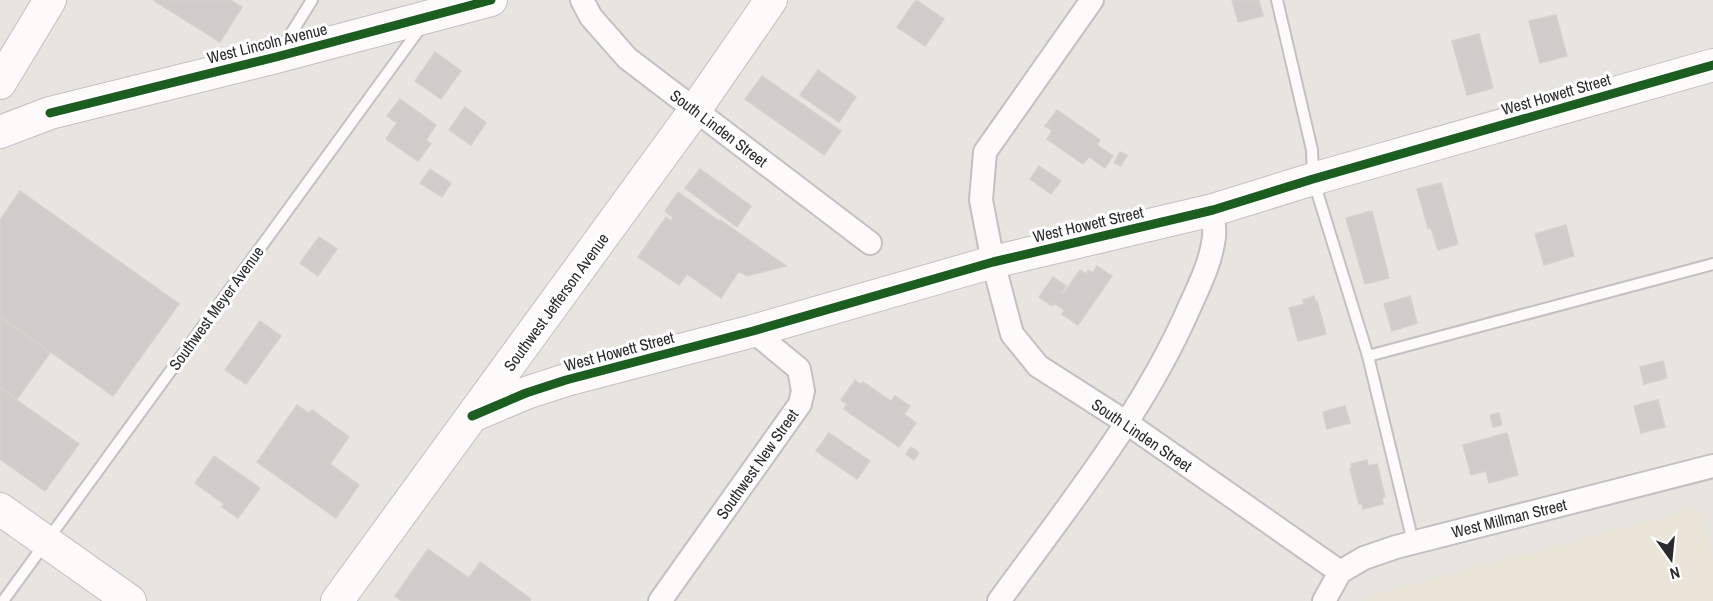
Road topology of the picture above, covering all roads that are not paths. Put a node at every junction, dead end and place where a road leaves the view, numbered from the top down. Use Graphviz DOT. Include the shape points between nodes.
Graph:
graph roads {
  1 [pos="50,0"];
  2 [pos="312,0"];
  3 [pos="491,0"];
  4 [pos="582,0"];
  5 [pos="771,0"];
  6 [pos="1092,0"];
  7 [pos="1277,0"];
  8 [pos="429,15"];
  9 [pos="276,57"];
  10 [pos="1713,65"];
  11 [pos="0,83"];
  12 [pos="695,110"];
  13 [pos="0,132"];
  14 [pos="1313,179"];
  15 [pos="1212,210"];
  16 [pos="870,243"];
  17 [pos="993,262"];
  18 [pos="1713,264"];
  19 [pos="753,331"];
  20 [pos="1368,356"];
  21 [pos="472,416"];
  22 [pos="1127,423"];
  23 [pos="1713,466"];
  24 [pos="0,509"];
  25 [pos="45,541"];
  26 [pos="1413,542"];
  27 [pos="1340,572"];
  28 [pos="3,601"];
  29 [pos="130,601"];
  30 [pos="337,601"];
  31 [pos="660,601"];
  32 [pos="999,601"];
  33 [pos="1324,601"];
  1 -- 11 [label="main road"];
  2 -- 9 [label="lane"];
  3 -- 8 [label="main road, West Lincoln Avenue"];
  4 -- 12 [label="street, South Linden Street" via="591,17 622,53"];
  5 -- 12 [label="main road, Southwest Jefferson Avenue"];
  6 -- 17 [label="street" via="985,152 981,200"];
  7 -- 14 [label="lane" via="1312,150"];
  8 -- 9 [label="main road, West Lincoln Avenue"];
  8 -- 25 [label="lane, Southwest Meyer Avenue"];
  9 -- 13 [label="main road, West Lincoln Avenue" via="50,113"];
  10 -- 14 [label="main road, West Howett Street"];
  12 -- 16 [label="street, South Linden Street"];
  12 -- 21 [label="main road, Southwest Jefferson Avenue"];
  14 -- 15 [label="main road, West Howett Street"];
  14 -- 20 [label="lane"];
  15 -- 17 [label="main road, West Howett Street"];
  15 -- 22 [label="street" via="1214,236 1209,263 1177,335"];
  17 -- 19 [label="main road, West Howett Street"];
  17 -- 22 [label="street, South Linden Street" via="1012,334 1038,366"];
  18 -- 20 [label="lane"];
  19 -- 21 [label="main road, West Howett Street" via="566,380"];
  19 -- 31 [label="street, Southwest New Street" via="798,369 803,391 800,404"];
  20 -- 26 [label="lane"];
  21 -- 30 [label="main road, Southwest Jefferson Avenue"];
  22 -- 27 [label="street, South Linden Street"];
  22 -- 32 [label="street"];
  23 -- 26 [label="street, West Millman Street"];
  24 -- 25 [label="main road"];
  25 -- 28 [label="lane, Southwest Meyer Avenue"];
  25 -- 29 [label="main road"];
  26 -- 27 [label="street, West Millman Street" via="1364,558"];
  27 -- 33 [label="street"];
}
